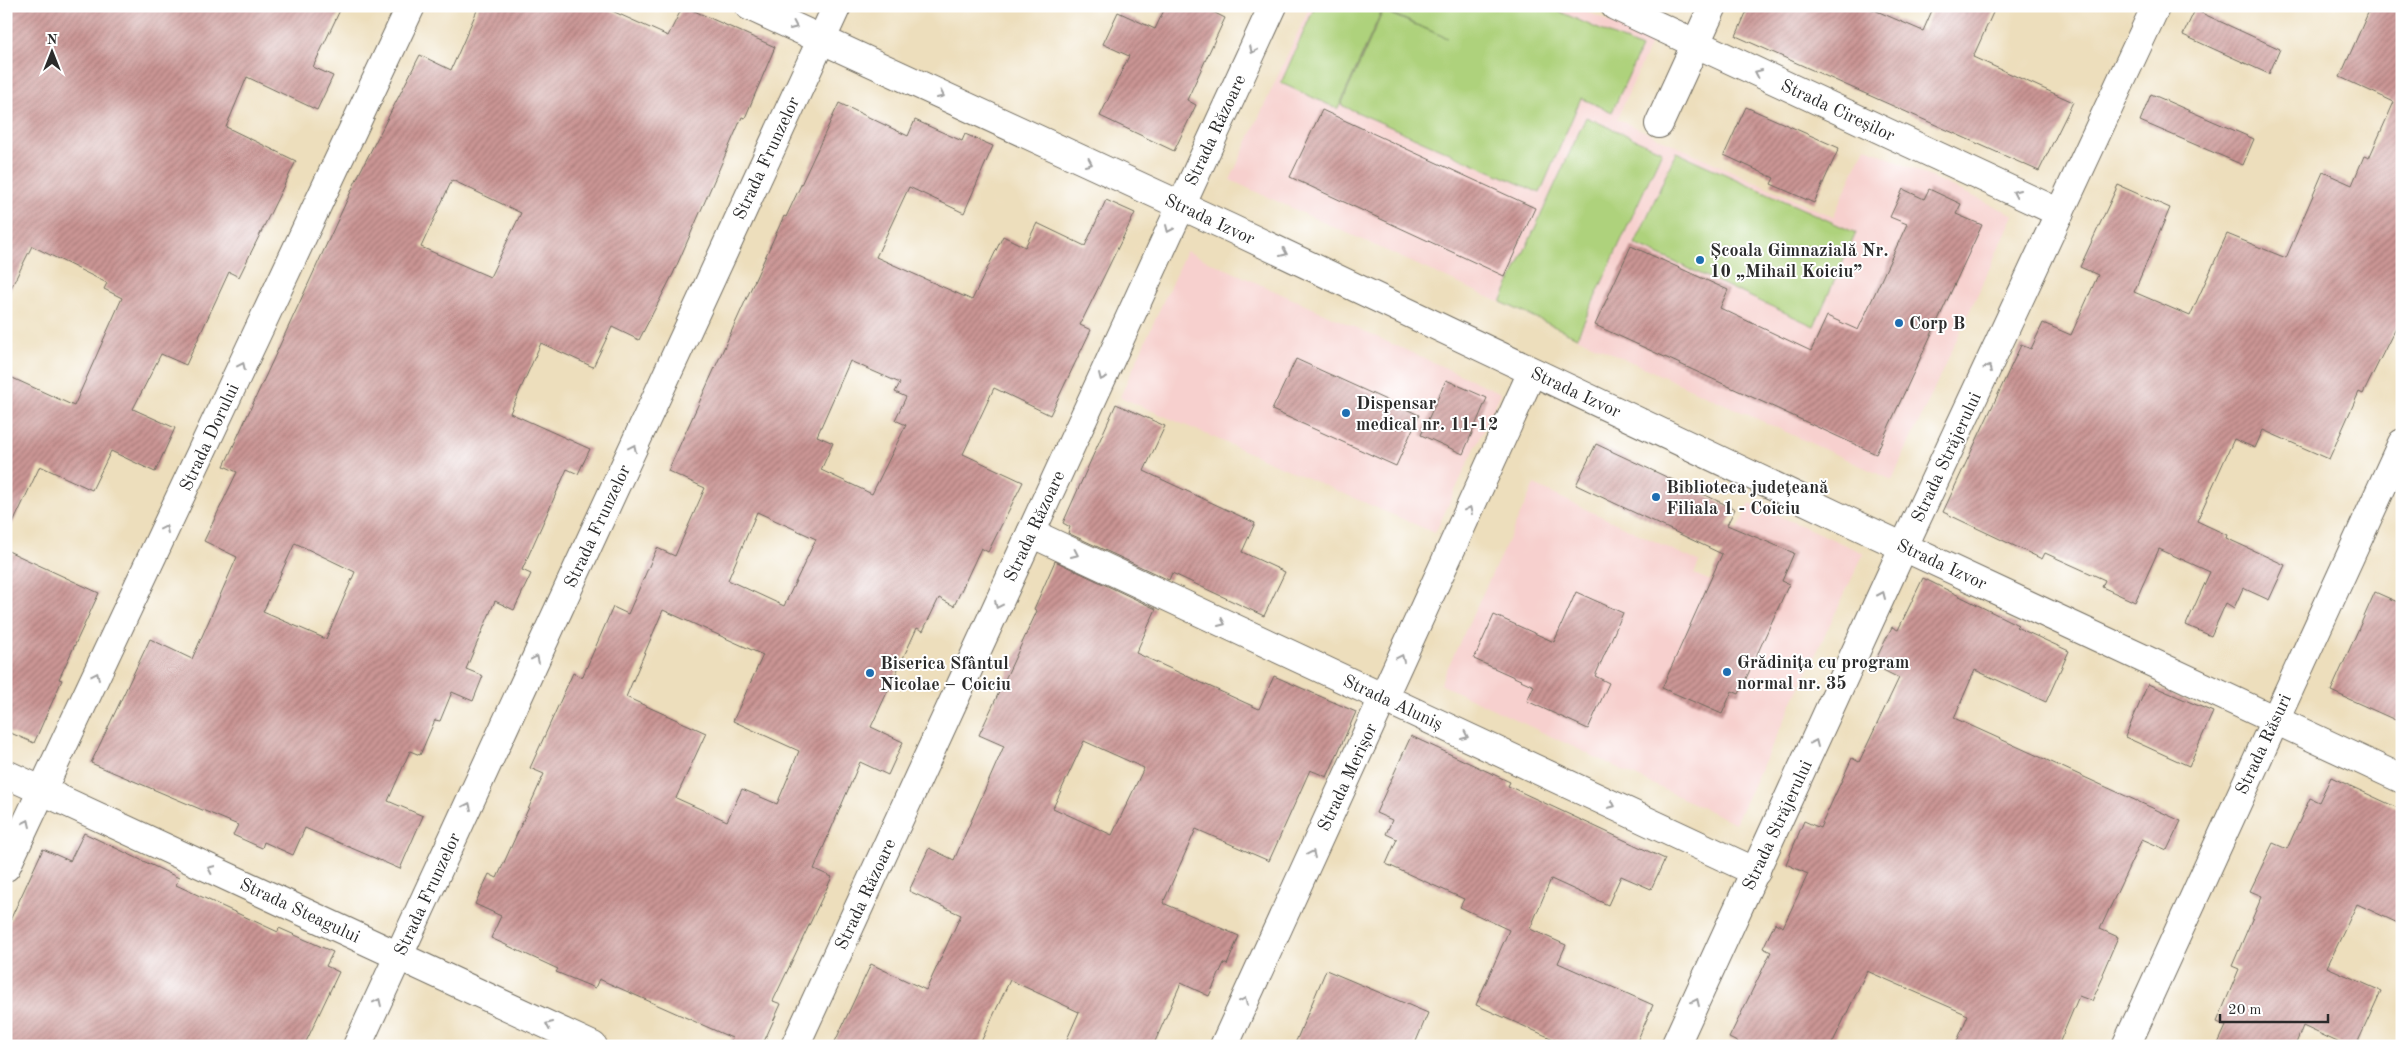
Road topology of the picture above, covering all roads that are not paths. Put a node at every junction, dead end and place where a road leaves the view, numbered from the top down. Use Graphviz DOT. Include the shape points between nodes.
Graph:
graph roads {
  1 [pos="411,6"];
  2 [pos="749,6"];
  3 [pos="837,6"];
  4 [pos="1273,6"];
  5 [pos="1615,6"];
  6 [pos="1713,6"];
  7 [pos="2156,6"];
  8 [pos="821,39"];
  9 [pos="1696,44"];
  10 [pos="1659,124"];
  11 [pos="1180,205"];
  12 [pos="2060,213"];
  13 [pos="1532,372"];
  14 [pos="2402,443"];
  15 [pos="1031,533"];
  16 [pos="1904,546"];
  17 [pos="1383,698"];
  18 [pos="2274,720"];
  19 [pos="6,774"];
  20 [pos="2402,779"];
  21 [pos="43,790"];
  22 [pos="6,867"];
  23 [pos="1756,872"];
  24 [pos="399,956"];
  25 [pos="357,1046"];
  26 [pos="593,1046"];
  27 [pos="795,1046"];
  28 [pos="1224,1046"];
  29 [pos="1675,1046"];
  30 [pos="2126,1046"];
  21 -- 1 [label="street, Strada Dorului, one-way"];
  2 -- 8 [label="street, Strada Izvor, one-way"];
  3 -- 8 [label="street, Strada Frunzelor"];
  4 -- 11 [label="street, Strada Răzoare, one-way"];
  5 -- 9 [label="street, Strada Cireșilor"];
  6 -- 9 [label="street"];
  7 -- 12 [label="street, Strada Străjerului"];
  8 -- 11 [label="street, Strada Izvor, one-way"];
  24 -- 8 [label="street, Strada Frunzelor, one-way"];
  9 -- 10 [label="street"];
  12 -- 9 [label="street, Strada Cireșilor, one-way"];
  11 -- 13 [label="street, Strada Izvor, one-way"];
  11 -- 15 [label="street, Strada Răzoare, one-way"];
  16 -- 12 [label="street, Strada Străjerului, one-way"];
  13 -- 16 [label="street, Strada Izvor"];
  17 -- 13 [label="street, Strada Merișor, one-way"];
  14 -- 18 [label="street, Strada Răsuri"];
  15 -- 17 [label="street, Strada Aluniș, one-way"];
  15 -- 27 [label="street, Strada Răzoare, one-way"];
  16 -- 18 [label="street, Strada Izvor"];
  23 -- 16 [label="street, Strada Străjerului, one-way"];
  17 -- 23 [label="street, Strada Aluniș, one-way"];
  28 -- 17 [label="street, Strada Merișor, one-way"];
  18 -- 20 [label="street, Strada Izvor"];
  18 -- 30 [label="street, Strada Răsuri"];
  19 -- 21 [label="street, Strada Steagului"];
  22 -- 21 [label="street, Strada Dorului, one-way"];
  24 -- 21 [label="street, Strada Steagului, one-way"];
  29 -- 23 [label="street, Strada Străjerului, one-way"];
  25 -- 24 [label="street, Strada Frunzelor, one-way"];
  26 -- 24 [label="street, Strada Steagului, one-way"];
}
